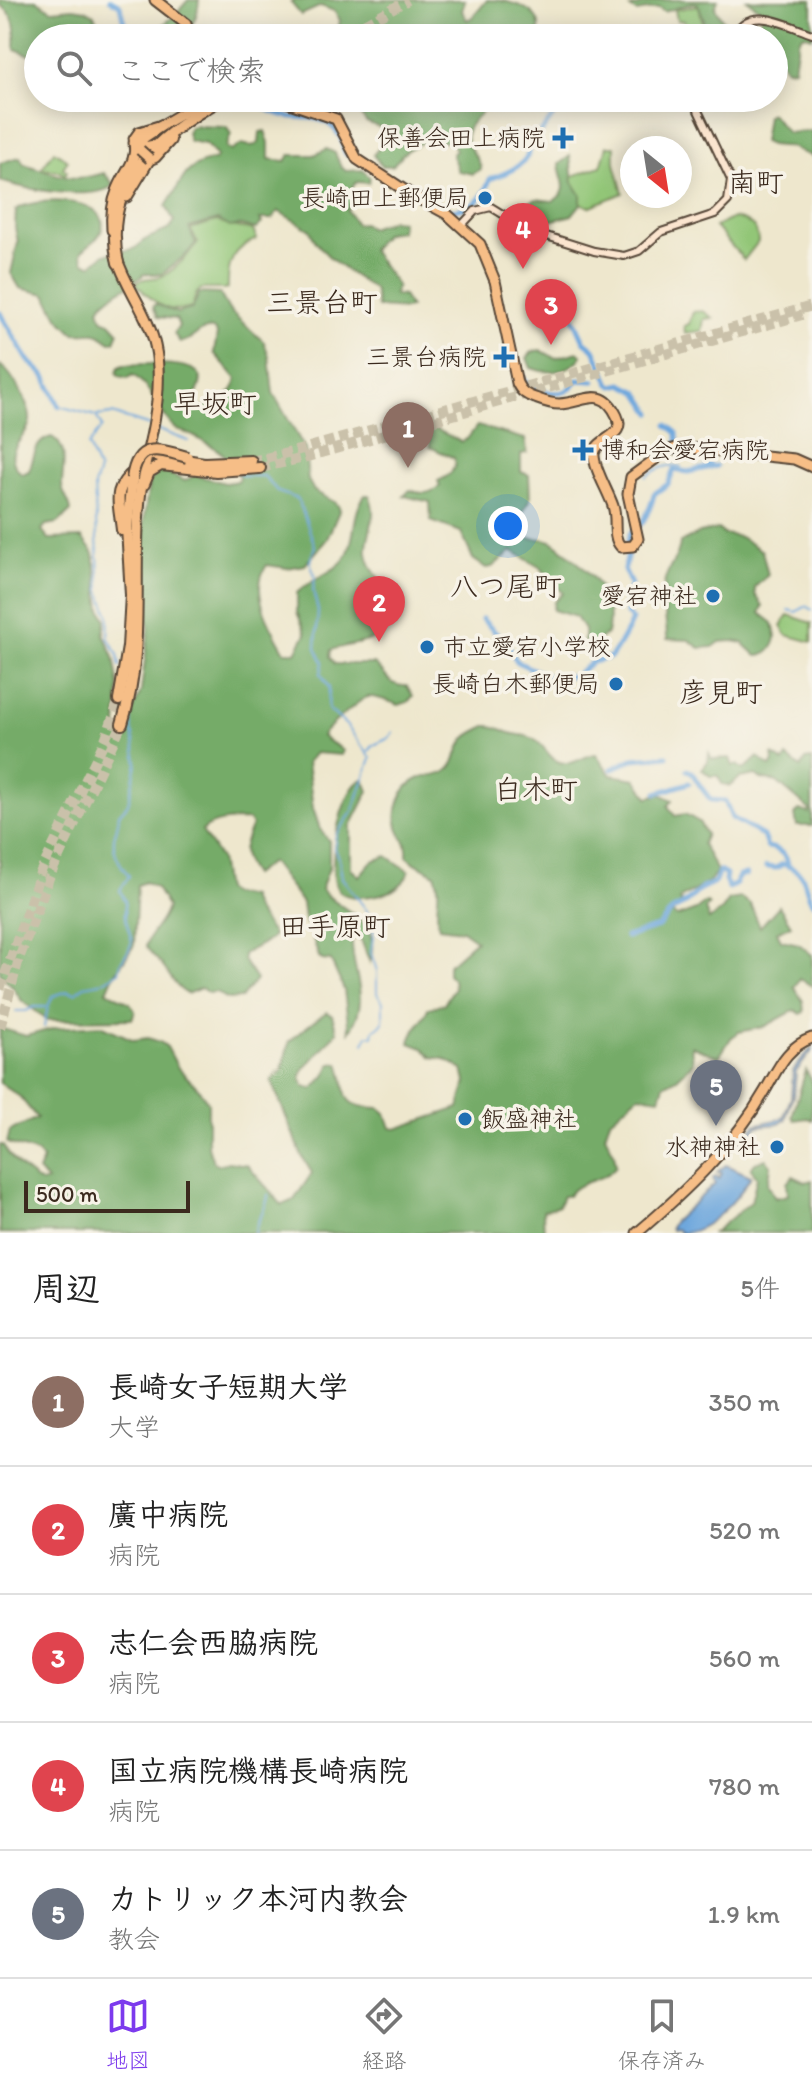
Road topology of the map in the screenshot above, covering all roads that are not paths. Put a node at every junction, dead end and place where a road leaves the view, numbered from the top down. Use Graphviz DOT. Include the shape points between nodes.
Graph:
graph roads {
  1 [pos="155,0"];
  2 [pos="184,24"];
  3 [pos="741,24"];
  4 [pos="785,24"];
  5 [pos="788,25"];
  6 [pos="812,34"];
  7 [pos="196,112"];
  8 [pos="319,112"];
  9 [pos="699,112"];
  10 [pos="187,118"];
  11 [pos="162,125"];
  12 [pos="137,147"];
  13 [pos="150,159"];
  14 [pos="461,226"];
  15 [pos="118,263"];
  16 [pos="149,450"];
  17 [pos="205,465"];
  18 [pos="812,467"];
  19 [pos="137,530"];
  20 [pos="134,595"];
  21 [pos="129,632"];
  22 [pos="119,700"];
  23 [pos="122,724"];
  24 [pos="812,1040"];
  25 [pos="640,1233"];
  1 -- 2 [label="highway"];
  3 -- 4 [label="main road" via="753,18"];
  5 -- 6 [label="main road"];
  7 -- 10 [label="highway"];
  8 -- 14 [label="highway" via="336,119 357,159"];
  9 -- 14 [label="main road" via="731,179 728,201 715,214 666,230 639,251 624,256 594,251 540,234 494,207 475,211"];
  10 -- 11 [label="highway"];
  10 -- 11 [label="highway" via="152,147 141,147 142,137"];
  10 -- 13 [label="highway"];
  10 -- 15 [label="highway" via="138,166 124,192 116,217"];
  11 -- 12 [label="highway" via="139,132"];
  12 -- 13 [label="highway, bridge"];
  12 -- 15 [label="highway" via="113,204"];
  13 -- 15 [label="highway" via="123,207"];
  14 -- 18 [label="highway" via="480,244 493,274 521,390 558,404 598,397 618,418 617,431 594,457 622,548 638,540 628,494 631,477 677,447 794,459"];
  15 -- 16 [label="highway" via="148,323 156,355"];
  16 -- 17 [label="highway"];
  16 -- 19 [label="highway"];
  16 -- 21 [label="highway" via="119,489"];
  17 -- 17 [label="highway" via="250,464 228,470"];
  17 -- 19 [label="highway" via="163,465 151,471"];
  17 -- 20 [label="highway, bridge" via="160,450 137,460 126,546"];
  19 -- 20 [label="highway"];
  20 -- 21 [label="highway"];
  20 -- 23 [label="highway" via="135,667"];
  21 -- 22 [label="highway"];
  24 -- 25 [label="highway" via="789,1051 751,1116 694,1186"];
}
